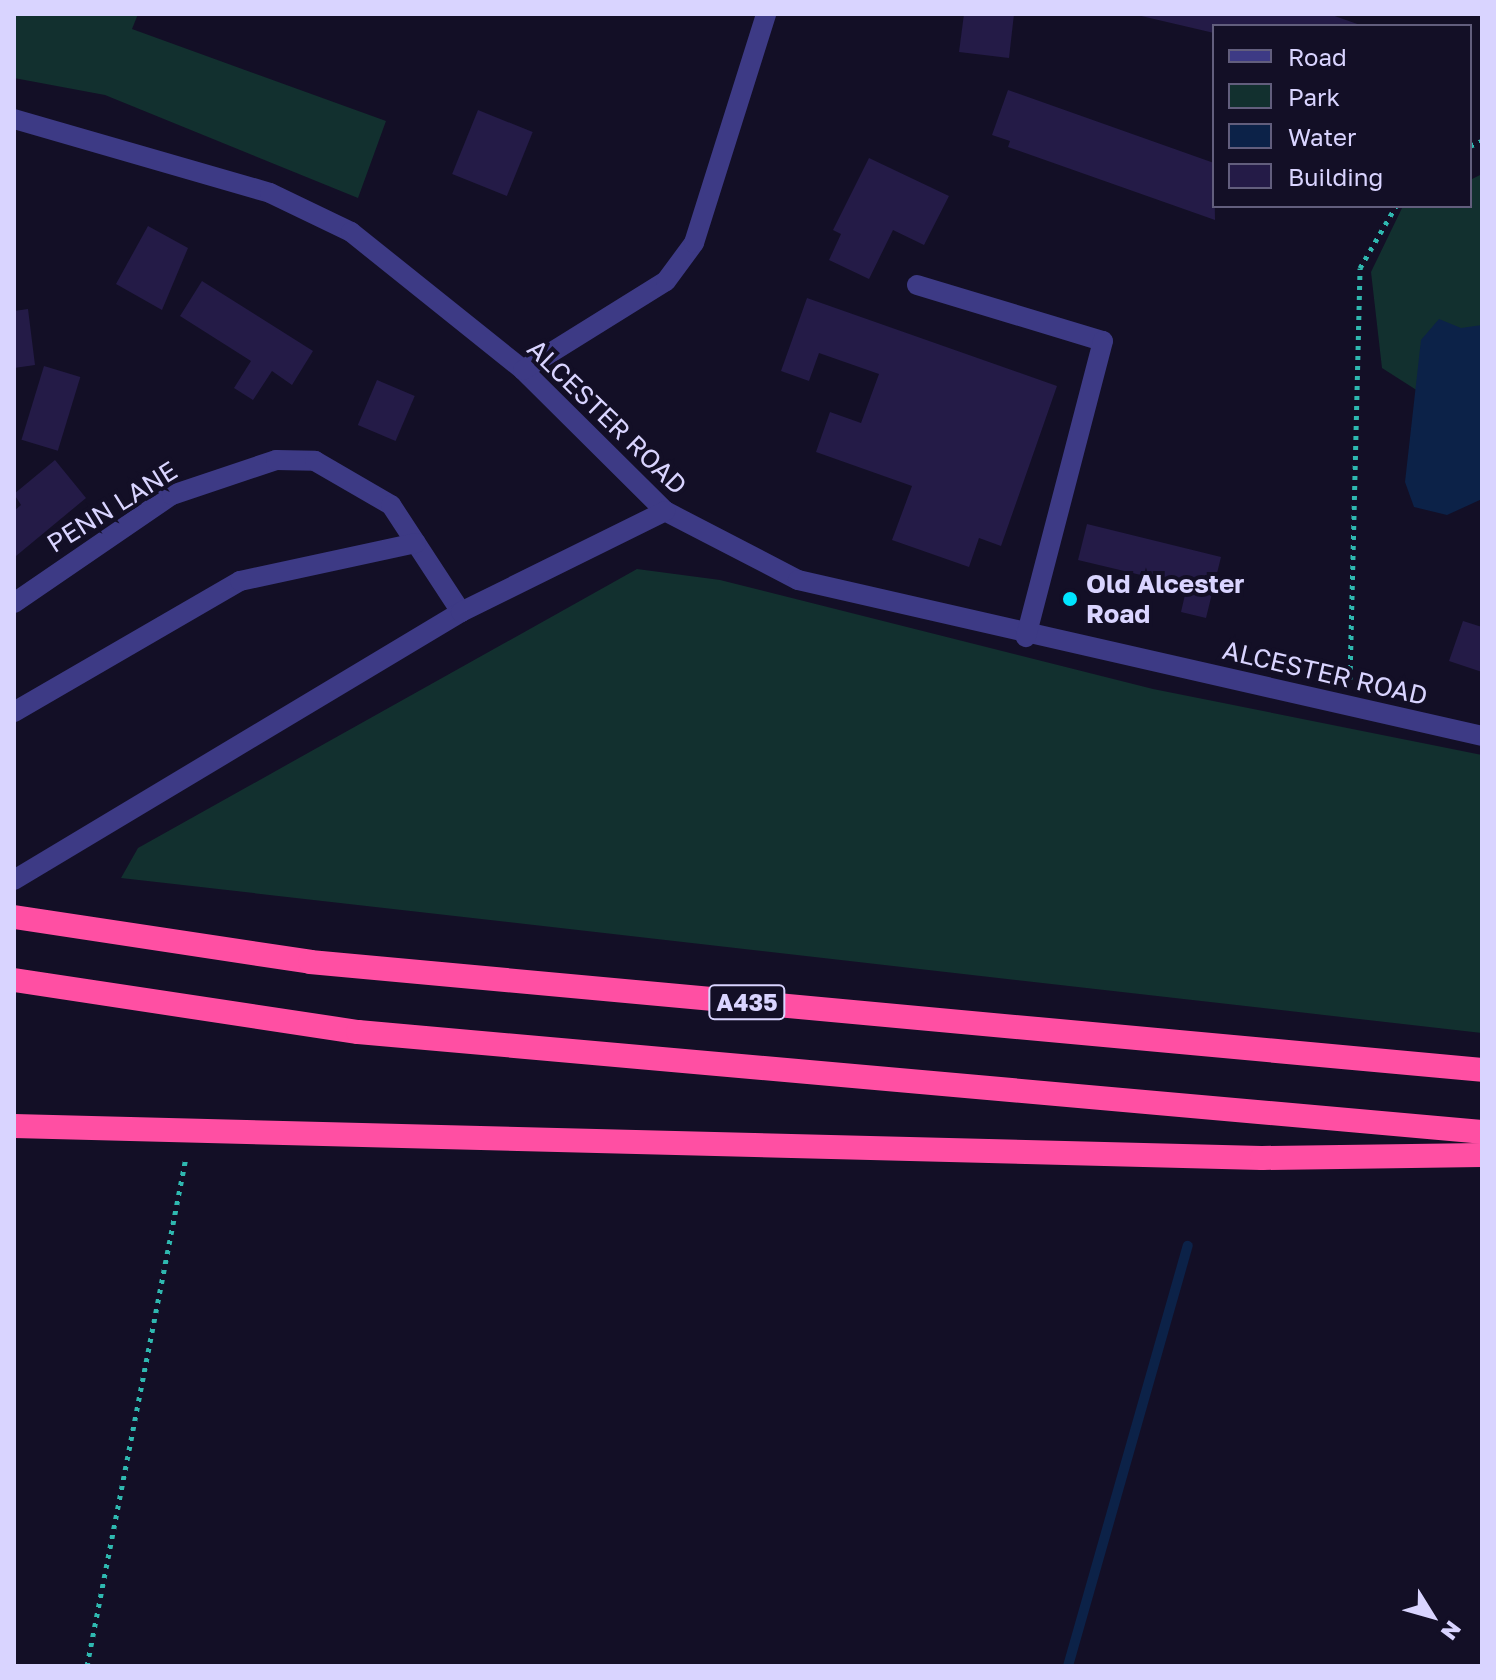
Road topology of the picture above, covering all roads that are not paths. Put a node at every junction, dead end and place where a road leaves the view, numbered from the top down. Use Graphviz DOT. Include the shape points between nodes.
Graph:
graph roads {
  1 [pos="766,14"];
  2 [pos="14,119"];
  3 [pos="917,285"];
  4 [pos="523,370"];
  5 [pos="665,511"];
  6 [pos="416,543"];
  7 [pos="14,603"];
  8 [pos="461,612"];
  9 [pos="1026,637"];
  10 [pos="14,712"];
  11 [pos="1482,736"];
  12 [pos="14,880"];
  13 [pos="14,917"];
  14 [pos="14,980"];
  15 [pos="1482,1070"];
  16 [pos="14,1126"];
  17 [pos="1482,1132"];
  18 [pos="1482,1155"];
  1 -- 4 [label="street" via="694,243 666,281"];
  2 -- 4 [label="street, ALCESTER ROAD" via="270,193 351,232"];
  3 -- 9 [label="street" via="1103,341"];
  4 -- 5 [label="street, ALCESTER ROAD"];
  5 -- 8 [label="street"];
  5 -- 9 [label="street, ALCESTER ROAD" via="798,580"];
  6 -- 7 [label="street, PENN LANE" via="391,505 362,482 315,461 276,460 172,495"];
  6 -- 8 [label="street, PENN LANE"];
  6 -- 10 [label="street" via="240,581"];
  8 -- 12 [label="street"];
  9 -- 11 [label="street, ALCESTER ROAD"];
  13 -- 15 [label="highway, A435" via="310,962"];
  14 -- 17 [label="highway" via="358,1032"];
  16 -- 18 [label="highway" via="1262,1158"];
}
